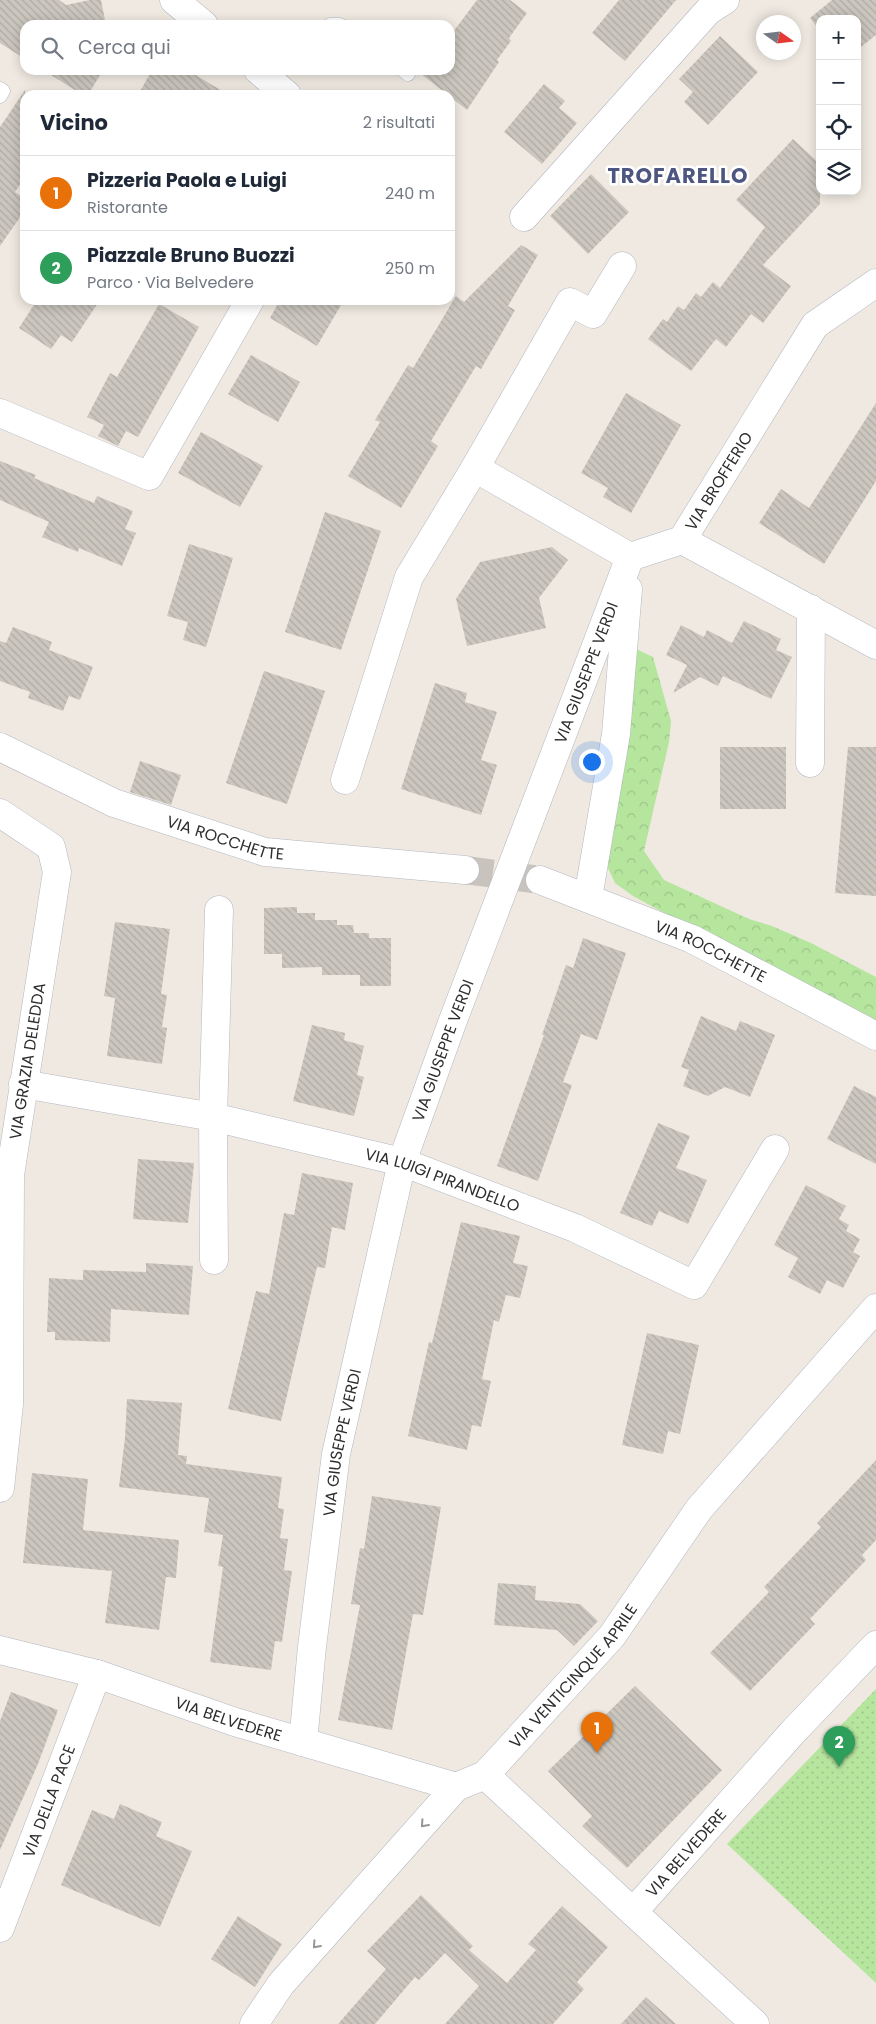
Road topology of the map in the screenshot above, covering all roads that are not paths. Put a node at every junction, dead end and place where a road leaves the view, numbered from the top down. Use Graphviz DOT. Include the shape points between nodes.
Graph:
graph roads {
  1 [pos="174,0"];
  2 [pos="710,4"];
  3 [pos="198,20"];
  4 [pos="0,89"];
  5 [pos="0,96"];
  6 [pos="524,217"];
  7 [pos="622,266"];
  8 [pos="876,283"];
  9 [pos="247,305"];
  10 [pos="0,412"];
  11 [pos="475,468"];
  12 [pos="682,540"];
  13 [pos="630,557"];
  14 [pos="811,609"];
  15 [pos="876,645"];
  16 [pos="0,747"];
  17 [pos="810,763"];
  18 [pos="345,780"];
  19 [pos="0,813"];
  20 [pos="465,870"];
  21 [pos="540,880"];
  22 [pos="588,898"];
  23 [pos="219,910"];
  24 [pos="876,1036"];
  25 [pos="23,1084"];
  26 [pos="213,1117"];
  27 [pos="775,1149"];
  28 [pos="402,1162"];
  29 [pos="214,1260"];
  30 [pos="876,1308"];
  31 [pos="0,1488"];
  32 [pos="876,1645"];
  33 [pos="0,1650"];
  34 [pos="97,1674"];
  35 [pos="303,1742"];
  36 [pos="486,1775"];
  37 [pos="456,1787"];
  38 [pos="633,1912"];
  39 [pos="0,1928"];
  40 [pos="254,2024"];
  41 [pos="755,2024"];
  1 -- 3 [label="street"];
  2 -- 6 [label="street"];
  4 -- 5 [label="lane" via="3,91"];
  7 -- 11 [label="street" via="593,314 570,302"];
  8 -- 12 [label="street, VIA BROFFERIO" via="815,325"];
  9 -- 10 [label="street" via="149,476"];
  11 -- 13 [label="street"];
  11 -- 18 [label="street" via="409,577"];
  12 -- 13 [label="street, VIA BROFFERIO"];
  12 -- 14 [label="street"];
  13 -- 22 [label="street" via="616,734"];
  13 -- 28 [label="street, VIA GIUSEPPE VERDI"];
  14 -- 15 [label="street"];
  14 -- 17 [label="street"];
  16 -- 20 [label="street, VIA ROCCHETTE" via="114,803 265,852"];
  19 -- 25 [label="street, VIA GRAZIA DELEDDA" via="51,847 57,872"];
  21 -- 22 [label="street, VIA ROCCHETTE"];
  22 -- 24 [label="street, VIA ROCCHETTE" via="692,939"];
  23 -- 26 [label="street"];
  25 -- 26 [label="street, VIA LUIGI PIRANDELLO"];
  25 -- 31 [label="street, VIA GRAZIA DELEDDA" via="10,1175 9,1404"];
  26 -- 28 [label="street, VIA LUIGI PIRANDELLO"];
  26 -- 29 [label="street"];
  27 -- 28 [label="street, VIA LUIGI PIRANDELLO" via="694,1285 575,1228"];
  28 -- 35 [label="street, VIA GIUSEPPE VERDI" via="336,1454"];
  30 -- 36 [label="street, VIA VENTICINQUE APRILE" via="698,1510 612,1636"];
  32 -- 38 [label="street, VIA BELVEDERE" via="792,1733"];
  33 -- 34 [label="street, VIA BELVEDERE"];
  34 -- 35 [label="street, VIA BELVEDERE"];
  34 -- 39 [label="street, VIA DELLA PACE"];
  35 -- 37 [label="street, VIA BELVEDERE"];
  36 -- 37 [label="street, VIA VENTICINQUE APRILE"];
  36 -- 38 [label="street, VIA BELVEDERE"];
  37 -- 40 [label="street, VIA VENTICINQUE APRILE, one-way" via="281,1984"];
  38 -- 41 [label="street"];
}
